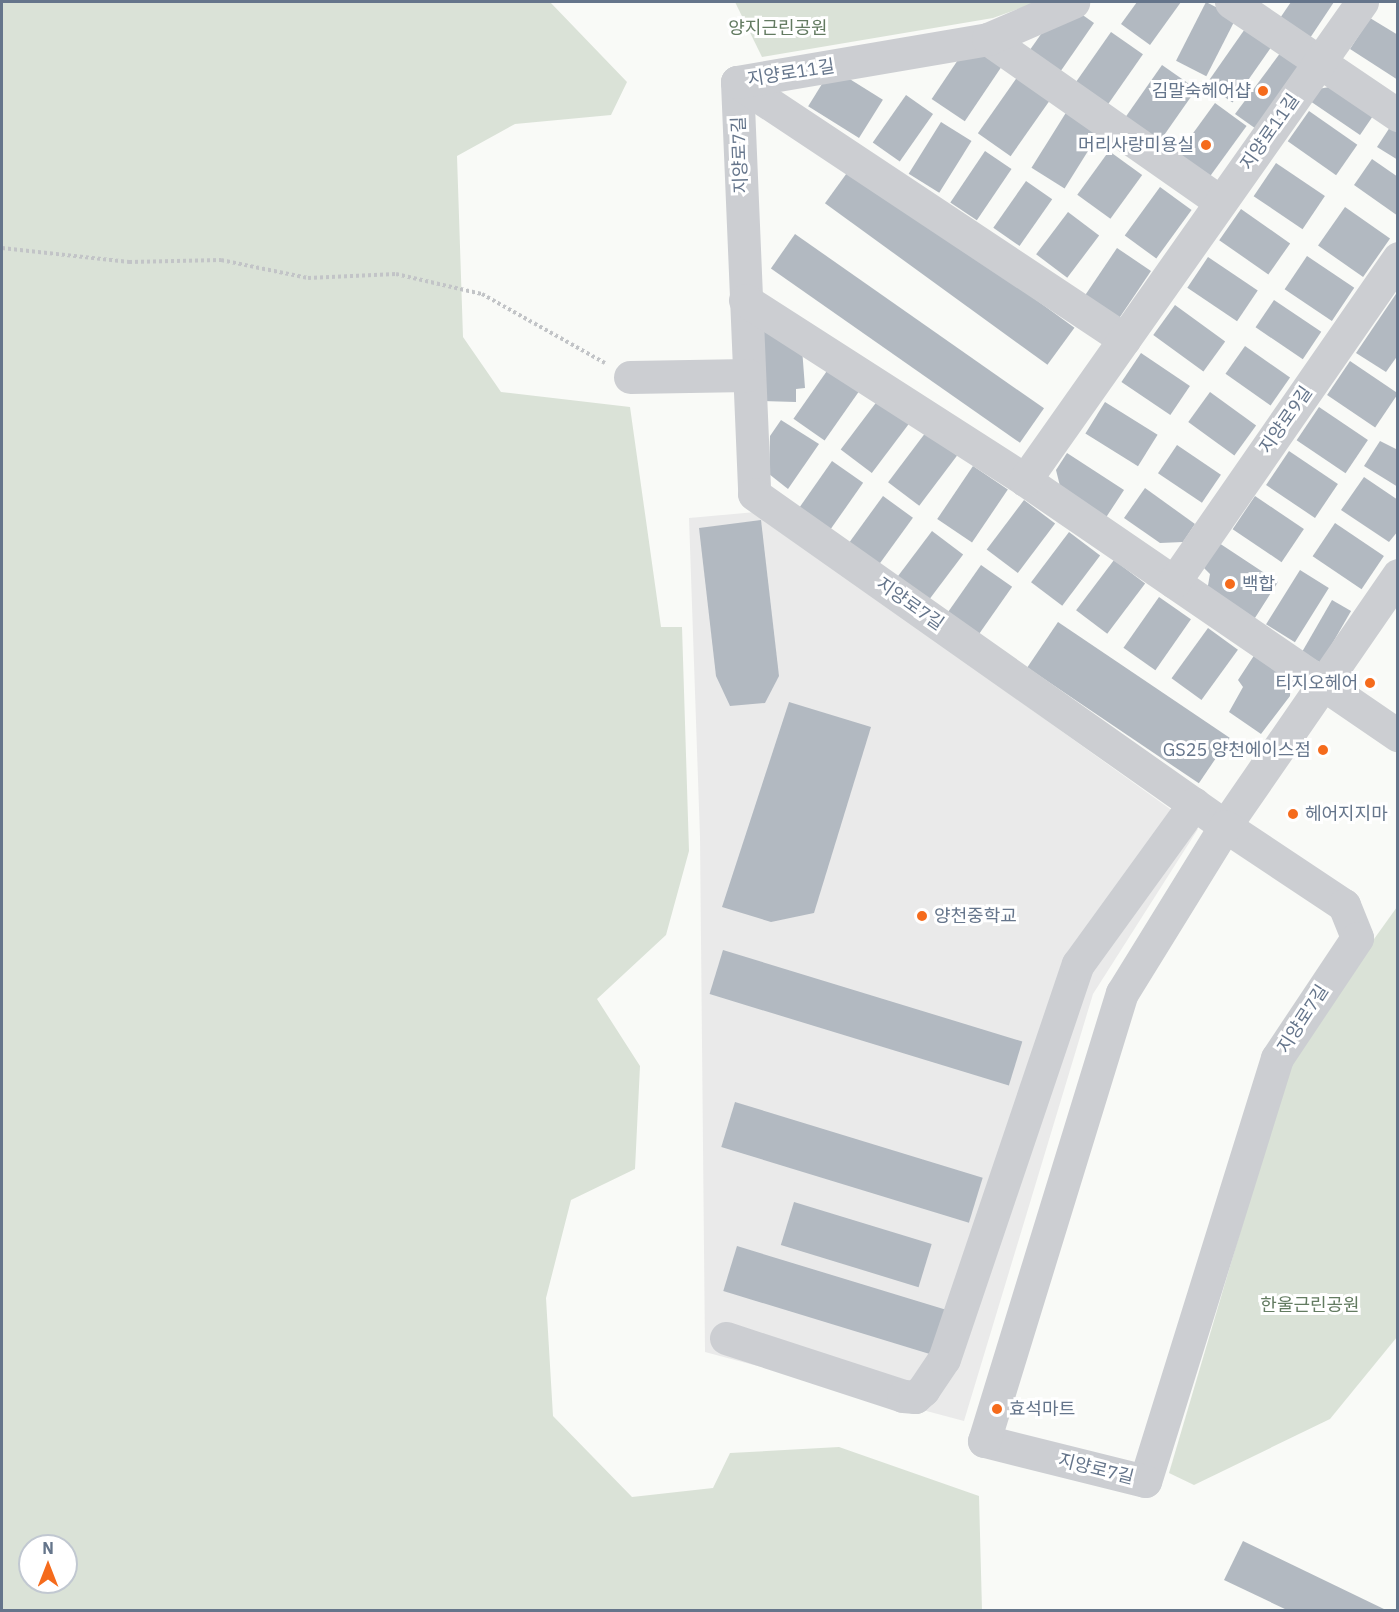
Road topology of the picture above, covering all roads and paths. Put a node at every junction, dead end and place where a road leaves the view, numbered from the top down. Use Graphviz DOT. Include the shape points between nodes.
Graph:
graph roads {
  1 [pos="1073,2"];
  2 [pos="1231,2"];
  3 [pos="1362,2"];
  4 [pos="988,39"];
  5 [pos="1320,62"];
  6 [pos="737,82"];
  7 [pos="1398,115"];
  8 [pos="1221,202"];
  9 [pos="2,248"];
  10 [pos="1398,258"];
  11 [pos="745,300"];
  12 [pos="1124,339"];
  13 [pos="748,375"];
  14 [pos="630,377"];
  15 [pos="1025,480"];
  16 [pos="1398,575"];
  17 [pos="1174,582"];
  18 [pos="1322,684"];
  19 [pos="1398,735"];
  20 [pos="1194,804"];
  21 [pos="1224,826"];
  22 [pos="726,1338"];
  1 -- 4 [label="street, 지양로11길"];
  2 -- 5 [label="street"];
  3 -- 5 [label="street, 지양로11길"];
  4 -- 6 [label="street, 지양로11길"];
  4 -- 8 [label="street"];
  5 -- 7 [label="street"];
  5 -- 8 [label="street, 지양로11길"];
  6 -- 11 [label="street, 지양로7길"];
  6 -- 12 [label="street, 지양로11길"];
  8 -- 12 [label="street, 지양로11길"];
  9 -- 14 [label="path" via="129,262 221,260 308,278 396,274 482,294"];
  10 -- 17 [label="street, 지양로9길"];
  11 -- 13 [label="street, 지양로7길"];
  11 -- 15 [label="street"];
  12 -- 15 [label="street, 지양로11길"];
  13 -- 14 [label="street"];
  13 -- 20 [label="street, 지양로7길" via="754,494"];
  15 -- 17 [label="street"];
  16 -- 18 [label="street, 지양로7길"];
  17 -- 18 [label="street"];
  18 -- 19 [label="street"];
  18 -- 21 [label="street, 지양로7길"];
  20 -- 21 [label="street, 지양로7길"];
  20 -- 22 [label="street" via="1078,964 944,1359 923,1390 915,1397 903,1396"];
  21 -- 21 [label="street, 지양로7길" via="1344,905 1357,938 1277,1058 1145,1481 984,1441 1122,993"];
}
